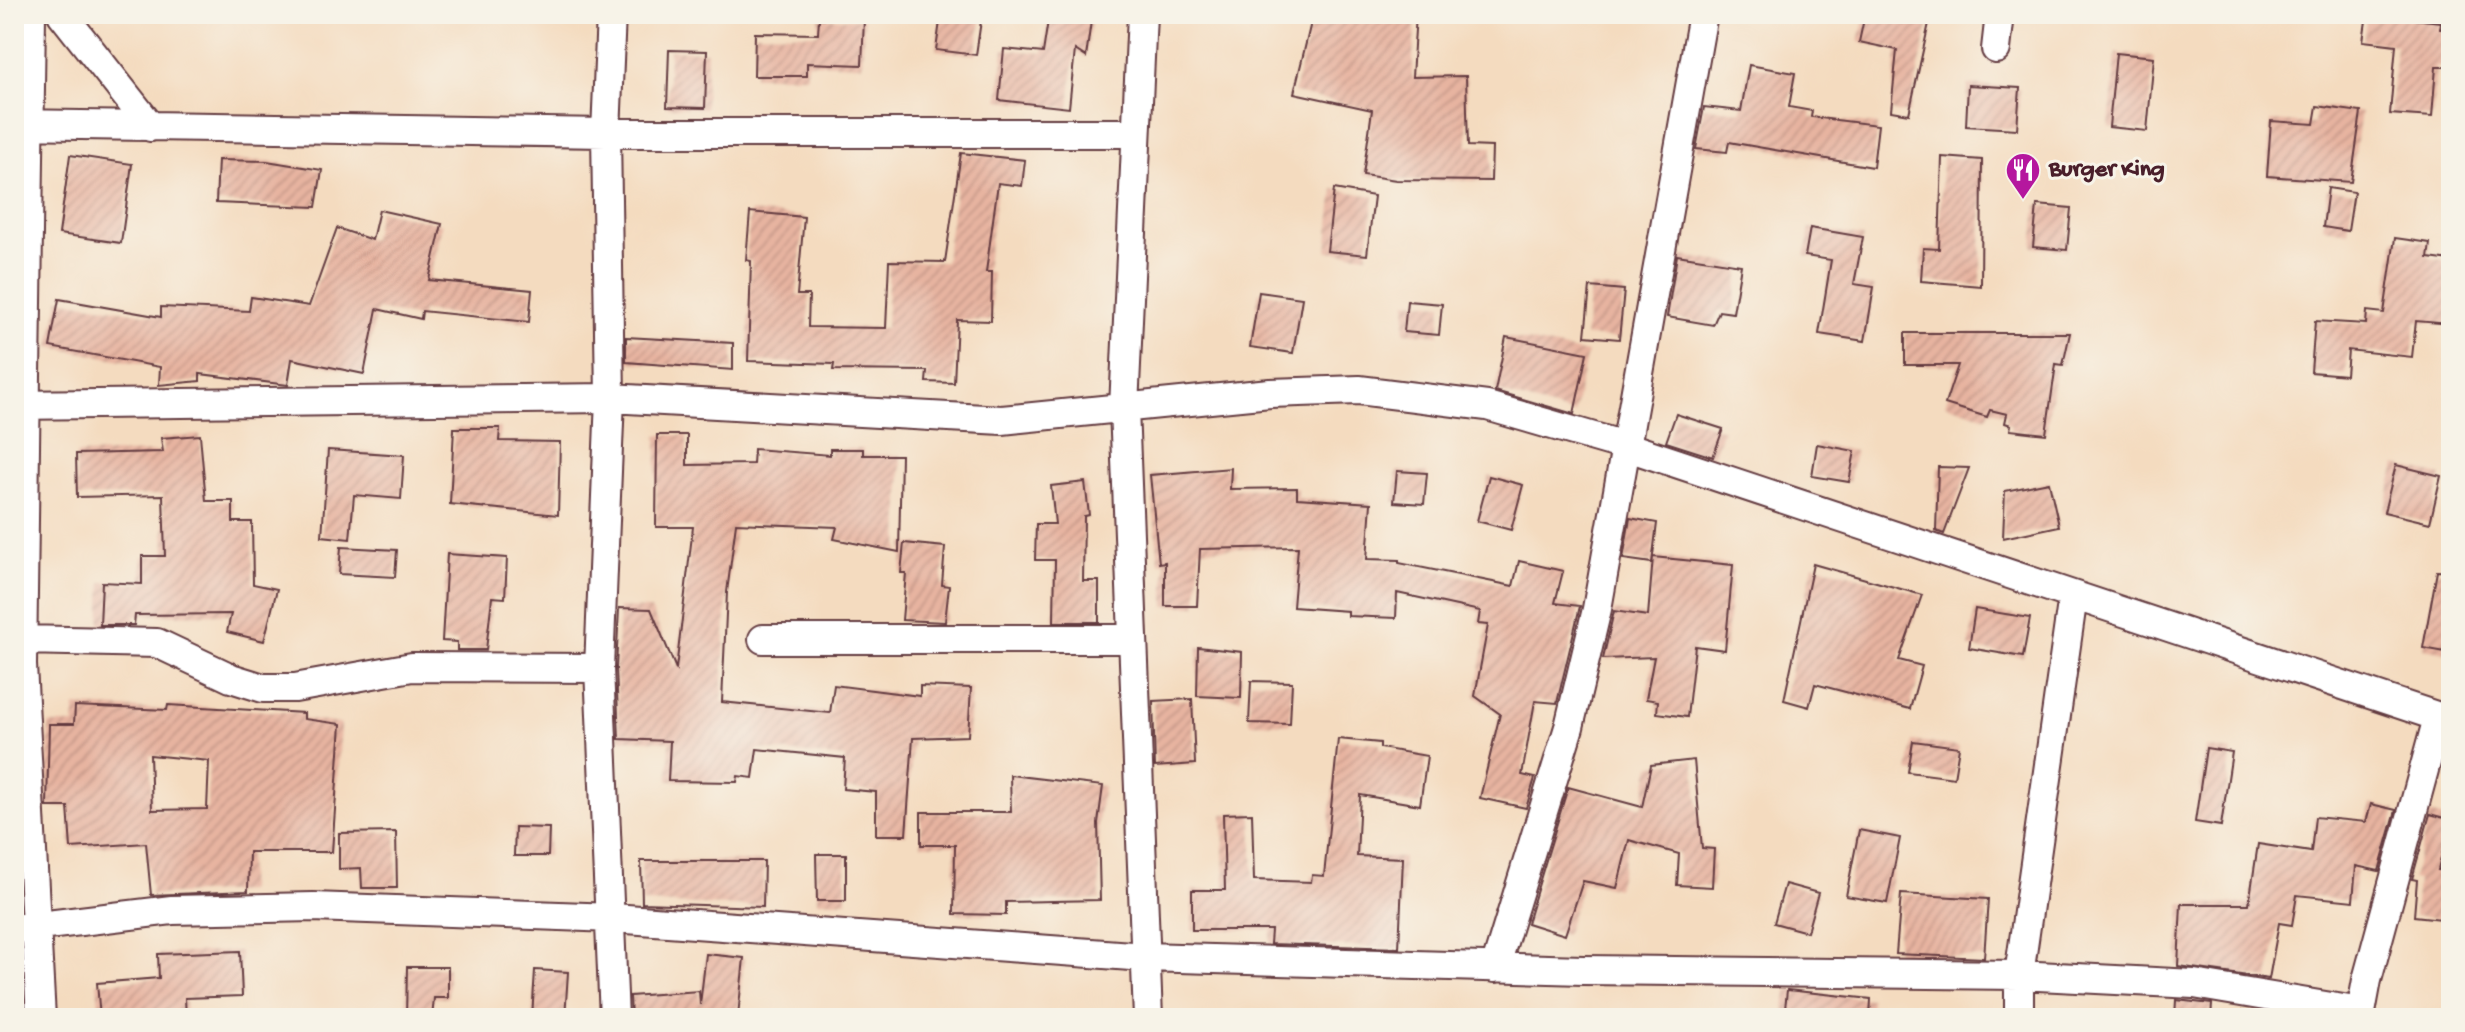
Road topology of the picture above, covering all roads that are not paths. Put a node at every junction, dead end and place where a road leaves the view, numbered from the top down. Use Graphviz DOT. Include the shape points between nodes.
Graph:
graph roads {
  1 [pos="31,14"];
  2 [pos="62,14"];
  3 [pos="611,14"];
  4 [pos="1142,14"];
  5 [pos="1703,14"];
  6 [pos="2000,14"];
  7 [pos="1996,49"];
  8 [pos="22,125"];
  9 [pos="151,127"];
  10 [pos="606,133"];
  11 [pos="1135,133"];
  12 [pos="610,398"];
  13 [pos="20,405"];
  14 [pos="1124,408"];
  15 [pos="1625,446"];
  16 [pos="2073,596"];
  17 [pos="763,639"];
  18 [pos="1133,639"];
  19 [pos="20,657"];
  20 [pos="599,668"];
  21 [pos="2445,719"];
  22 [pos="613,918"];
  23 [pos="26,929"];
  24 [pos="1145,957"];
  25 [pos="1495,968"];
  26 [pos="2019,975"];
  27 [pos="2361,1015"];
  28 [pos="41,1018"];
  29 [pos="614,1018"];
  30 [pos="1148,1018"];
  31 [pos="2019,1018"];
  1 -- 8 [label="street"];
  2 -- 9 [label="street"];
  3 -- 10 [label="street"];
  4 -- 11 [label="street"];
  5 -- 15 [label="street"];
  6 -- 7 [label="street"];
  8 -- 9 [label="street"];
  8 -- 13 [label="street"];
  9 -- 10 [label="street"];
  10 -- 11 [label="street"];
  10 -- 12 [label="street"];
  11 -- 14 [label="street"];
  12 -- 13 [label="street"];
  12 -- 14 [label="street" via="1002,420"];
  12 -- 20 [label="street"];
  13 -- 19 [label="street"];
  14 -- 15 [label="street" via="1359,390 1487,406"];
  14 -- 18 [label="street"];
  15 -- 16 [label="street"];
  15 -- 25 [label="street" via="1576,698"];
  16 -- 21 [label="street"];
  16 -- 26 [label="street"];
  17 -- 18 [label="street"];
  18 -- 24 [label="street"];
  19 -- 20 [label="street" via="157,643 263,688 295,688 412,667"];
  19 -- 23 [label="street"];
  20 -- 22 [label="street"];
  21 -- 27 [label="street"];
  22 -- 23 [label="street" via="313,907 172,910"];
  22 -- 24 [label="street"];
  22 -- 29 [label="street"];
  23 -- 28 [label="street"];
  24 -- 25 [label="street"];
  24 -- 30 [label="street"];
  25 -- 26 [label="street"];
  26 -- 27 [label="street" via="2194,984"];
  26 -- 31 [label="street"];
}
